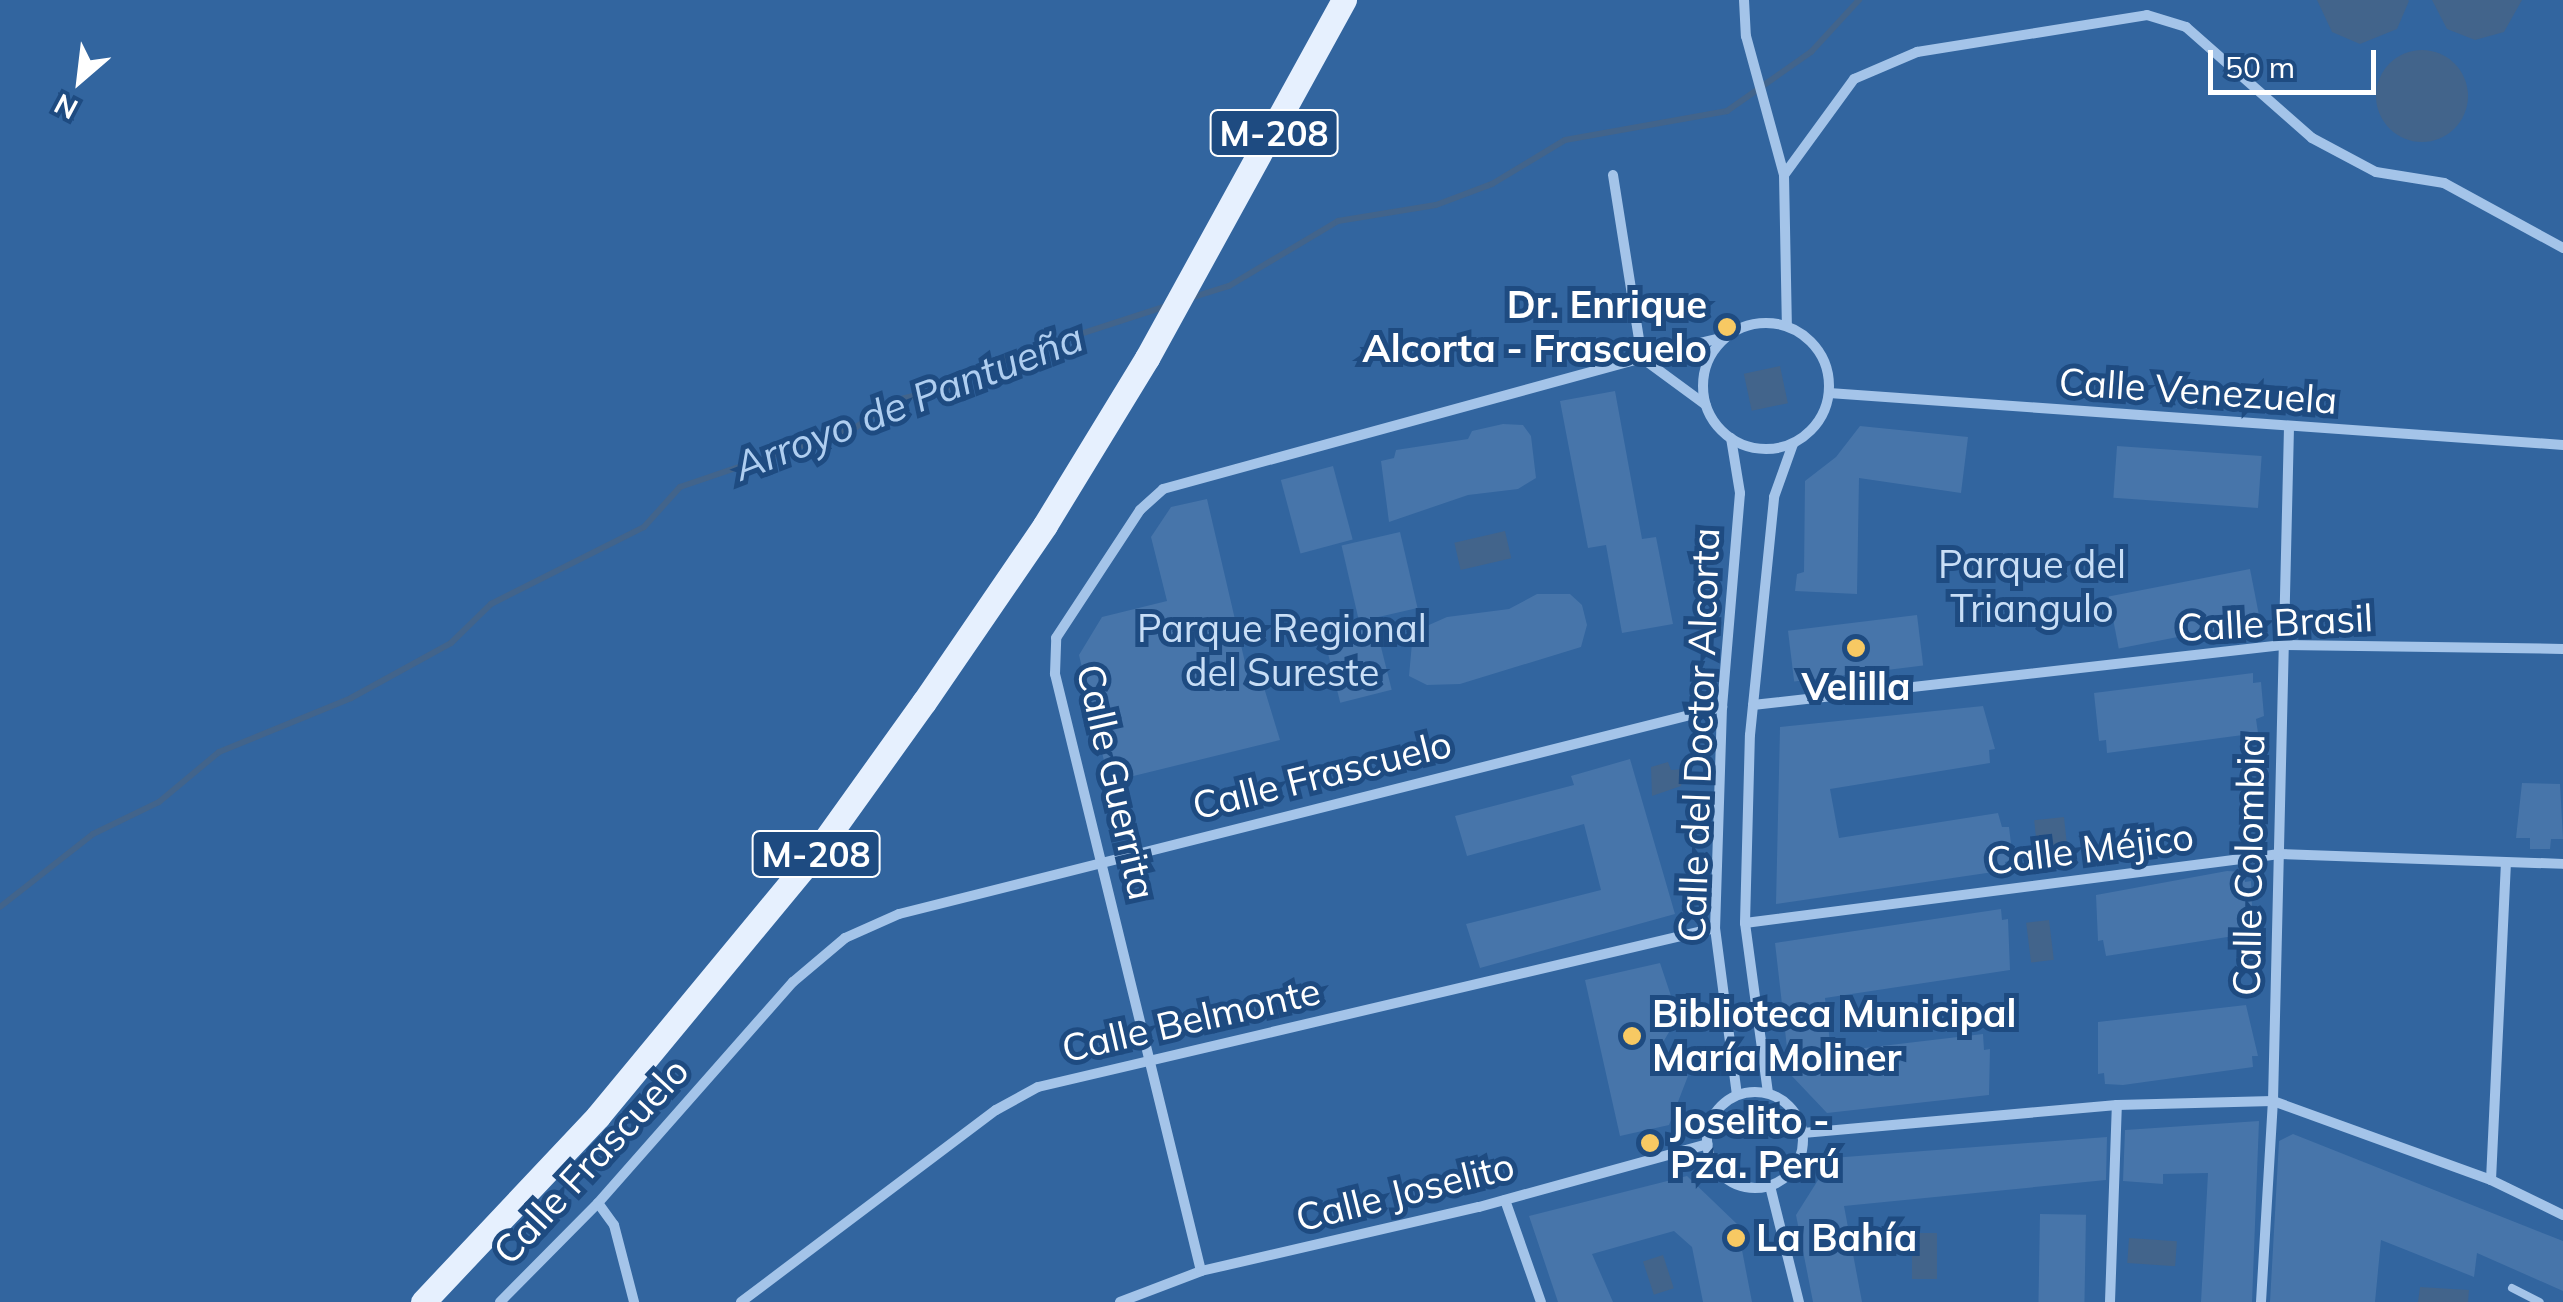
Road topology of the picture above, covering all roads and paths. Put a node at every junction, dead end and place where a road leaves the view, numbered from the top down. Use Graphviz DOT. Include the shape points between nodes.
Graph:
graph roads {
  1 [pos="1344,0"];
  2 [pos="1744,0"];
  3 [pos="1613,174"];
  4 [pos="1784,175"];
  5 [pos="2563,248"];
  6 [pos="1787,326"];
  7 [pos="1726,337"];
  8 [pos="1639,343"];
  9 [pos="1642,358"];
  10 [pos="1829,393"];
  11 [pos="1706,404"];
  12 [pos="2288,428"];
  13 [pos="1731,438"];
  14 [pos="1793,444"];
  15 [pos="2563,446"];
  16 [pos="2283,645"];
  17 [pos="2563,649"];
  18 [pos="1753,705"];
  19 [pos="1722,707"];
  20 [pos="2280,854"];
  21 [pos="1103,861"];
  22 [pos="2506,864"];
  23 [pos="2563,864"];
  24 [pos="1745,923"];
  25 [pos="1715,928"];
  26 [pos="1152,1061"];
  27 [pos="1768,1093"];
  28 [pos="1737,1094"];
  29 [pos="2273,1102"];
  30 [pos="2117,1105"];
  31 [pos="1803,1133"];
  32 [pos="1706,1144"];
  33 [pos="2491,1180"];
  34 [pos="1770,1186"];
  35 [pos="1505,1200"];
  36 [pos="598,1203"];
  37 [pos="2563,1215"];
  38 [pos="1201,1270"];
  39 [pos="2512,1288"];
  40 [pos="423,1302"];
  41 [pos="500,1302"];
  42 [pos="634,1302"];
  43 [pos="741,1302"];
  44 [pos="1120,1302"];
  45 [pos="1541,1302"];
  46 [pos="1798,1302"];
  47 [pos="2110,1302"];
  48 [pos="2261,1302"];
  49 [pos="2540,1302"];
  1 -- 40 [label="main road, M-208" via="1201,264 1045,525 815,854 598,1116"];
  2 -- 4 [label="street" via="1746,36"];
  3 -- 8 [label="street"];
  4 -- 5 [label="street" via="1854,79 1917,52 2148,15 2186,27 2312,138 2376,172 2444,183"];
  4 -- 6 [label="street"];
  6 -- 7 [label="street" via="1764,323"];
  6 -- 10 [label="street" via="1819,350"];
  7 -- 8 [label="street" via="1678,348"];
  7 -- 11 [label="street" via="1706,369"];
  8 -- 9 [label="street"];
  9 -- 11 [label="street"];
  9 -- 21 [label="street, Calle Guerrita" via="1163,489 1140,510 1056,638 1054,674"];
  10 -- 12 [label="street, Calle Venezuela"];
  10 -- 14 [label="street" via="1810,432"];
  11 -- 13 [label="street"];
  12 -- 15 [label="street, Calle Venezuela"];
  12 -- 16 [label="street, Calle Colombia"];
  13 -- 14 [label="street" via="1770,449"];
  13 -- 19 [label="street, Calle del Doctor Alcorta" via="1740,493"];
  14 -- 18 [label="street, Calle del Doctor Alcorta" via="1774,497"];
  16 -- 17 [label="street, Calle Brasil"];
  16 -- 18 [label="street, Calle Brasil"];
  16 -- 20 [label="street, Calle Colombia"];
  18 -- 24 [label="street, Calle del Doctor Alcorta"];
  19 -- 21 [label="street, Calle Frascuelo"];
  19 -- 25 [label="street, Calle del Doctor Alcorta"];
  20 -- 22 [label="street, Calle Méjico"];
  20 -- 24 [label="street, Calle Méjico"];
  20 -- 29 [label="street, Calle Colombia"];
  21 -- 26 [label="street, Calle Guerrita"];
  21 -- 36 [label="street, Calle Frascuelo" via="899,914 845,938 794,982"];
  22 -- 23 [label="street, Calle Méjico"];
  22 -- 33 [label="street"];
  24 -- 27 [label="street, Calle del Doctor Alcorta"];
  25 -- 26 [label="street, Calle Belmonte"];
  25 -- 28 [label="street, Calle del Doctor Alcorta"];
  26 -- 38 [label="street, Calle Guerrita"];
  26 -- 43 [label="street, Calle Belmonte" via="1038,1087 996,1110"];
  27 -- 28 [label="street"];
  27 -- 31 [label="street" via="1797,1115"];
  28 -- 32 [label="street" via="1714,1114"];
  29 -- 30 [label="street"];
  29 -- 33 [label="street"];
  29 -- 48 [label="street, Calle Colombia"];
  30 -- 31 [label="street"];
  30 -- 47 [label="street"];
  31 -- 34 [label="street" via="1796,1165"];
  32 -- 34 [label="street" via="1728,1180"];
  32 -- 35 [label="street, Calle Joselito"];
  33 -- 37 [label="street"];
  34 -- 46 [label="street"];
  35 -- 38 [label="street, Calle Joselito"];
  35 -- 45 [label="street"];
  36 -- 41 [label="street, Calle Frascuelo"];
  36 -- 42 [label="street" via="614,1225"];
  38 -- 44 [label="street, Calle Joselito"];
  39 -- 49 [label="lane"];
}
